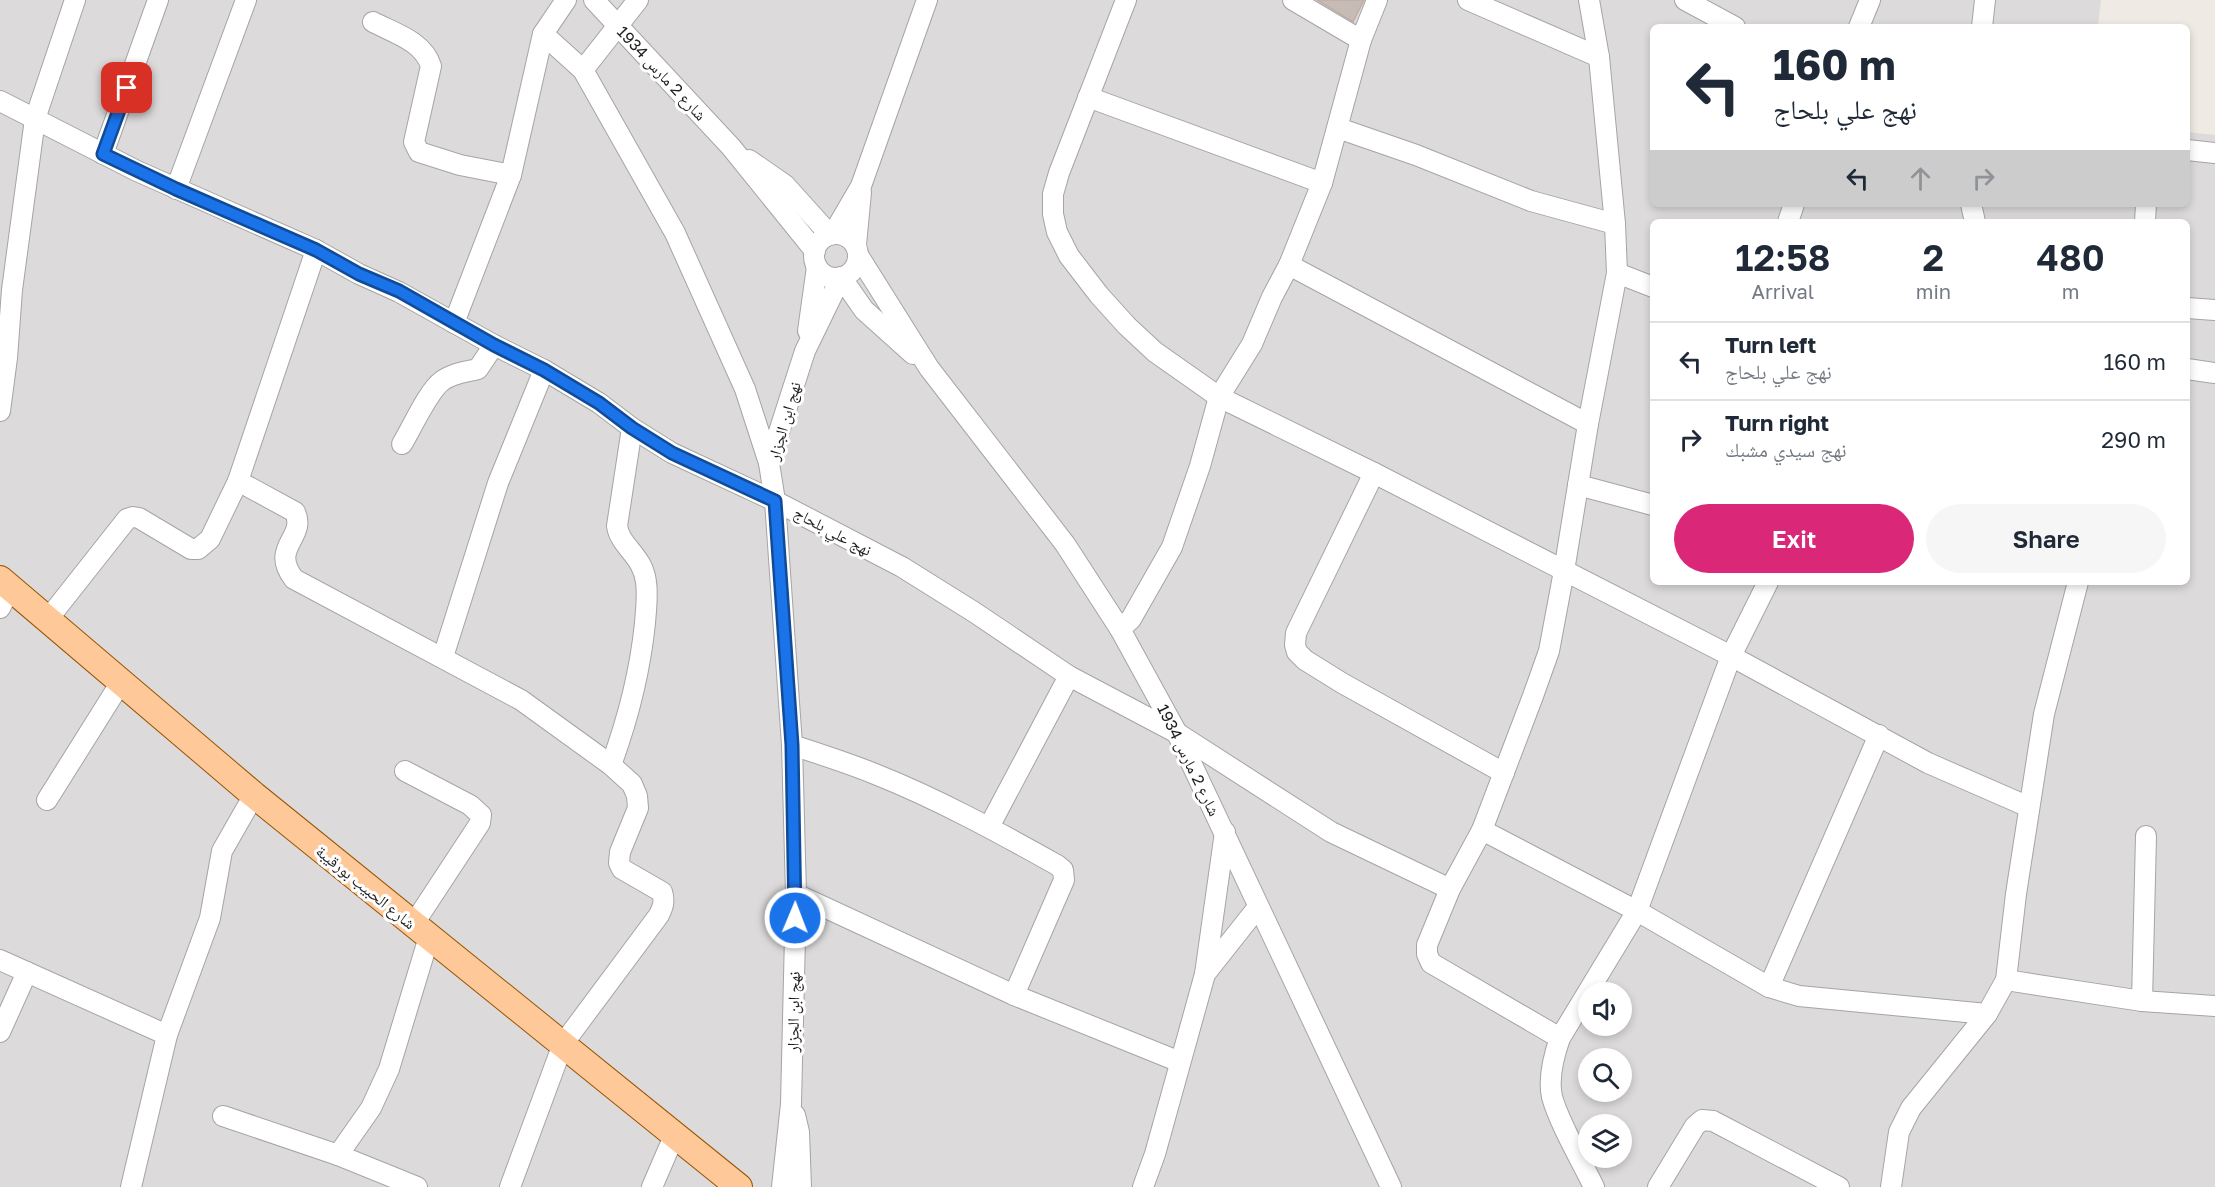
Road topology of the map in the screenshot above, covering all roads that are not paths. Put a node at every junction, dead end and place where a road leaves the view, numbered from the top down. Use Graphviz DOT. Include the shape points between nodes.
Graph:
graph roads {
  1 [pos="75,0"];
  2 [pos="158,0"];
  3 [pos="246,0"];
  4 [pos="566,0"];
  5 [pos="594,0"];
  6 [pos="638,0"];
  7 [pos="927,0"];
  8 [pos="1126,0"];
  9 [pos="1293,0"];
  10 [pos="1377,0"];
  11 [pos="1468,0"];
  12 [pos="1589,0"];
  13 [pos="1685,0"];
  14 [pos="1870,0"];
  15 [pos="1985,0"];
  16 [pos="1714,6"];
  17 [pos="373,22"];
  18 [pos="1733,24"];
  19 [pos="1860,24"];
  20 [pos="1982,24"];
  21 [pos="618,25"];
  22 [pos="543,34"];
  23 [pos="1361,40"];
  24 [pos="1599,57"];
  25 [pos="583,70"];
  26 [pos="1088,97"];
  27 [pos="0,101"];
  28 [pos="35,118"];
  29 [pos="1338,128"];
  30 [pos="731,147"];
  31 [pos="2190,150"];
  32 [pos="2215,153"];
  33 [pos="103,154"];
  34 [pos="511,175"];
  35 [pos="1322,183"];
  36 [pos="861,186"];
  37 [pos="176,189"];
  38 [pos="1615,224"];
  39 [pos="831,234"];
  40 [pos="316,250"];
  41 [pos="857,250"];
  42 [pos="816,259"];
  43 [pos="1289,265"];
  44 [pos="1617,273"];
  45 [pos="841,277"];
  46 [pos="1650,286"];
  47 [pos="2190,308"];
  48 [pos="2215,310"];
  49 [pos="454,323"];
  50 [pos="494,345"];
  51 [pos="805,351"];
  52 [pos="929,368"];
  53 [pos="2190,369"];
  54 [pos="544,370"];
  55 [pos="2215,373"];
  56 [pos="1219,397"];
  57 [pos="0,411"];
  58 [pos="1588,424"];
  59 [pos="632,428"];
  60 [pos="402,444"];
  61 [pos="769,463"];
  62 [pos="1374,473"];
  63 [pos="238,481"];
  64 [pos="1578,485"];
  65 [pos="775,501"];
  66 [pos="1650,504"];
  67 [pos="1564,571"];
  68 [pos="1766,585"];
  69 [pos="2077,585"];
  70 [pos="3,592"];
  71 [pos="48,619"];
  72 [pos="1120,629"];
  73 [pos="1731,656"];
  74 [pos="443,657"];
  75 [pos="1069,676"];
  76 [pos="121,682"];
  77 [pos="1177,733"];
  78 [pos="1879,735"];
  79 [pos="792,745"];
  80 [pos="610,765"];
  81 [pos="405,771"];
  82 [pos="1504,773"];
  83 [pos="254,795"];
  84 [pos="47,800"];
  85 [pos="2029,807"];
  86 [pos="989,827"];
  87 [pos="1482,830"];
  88 [pos="1225,832"];
  89 [pos="2146,836"];
  90 [pos="1450,889"];
  91 [pos="796,894"];
  92 [pos="1258,907"];
  93 [pos="1637,912"];
  94 [pos="421,931"];
  95 [pos="0,960"];
  96 [pos="27,972"];
  97 [pos="1205,974"];
  98 [pos="2006,980"];
  99 [pos="1769,987"];
  100 [pos="1014,995"];
  101 [pos="2142,1001"];
  102 [pos="2215,1006"];
  103 [pos="1987,1014"];
  104 [pos="0,1032"];
  105 [pos="167,1035"];
  106 [pos="1560,1038"];
  107 [pos="563,1044"];
  108 [pos="1180,1062"];
  109 [pos="791,1104"];
  110 [pos="223,1116"];
  111 [pos="675,1134"];
  112 [pos="338,1155"];
  113 [pos="131,1187"];
  114 [pos="417,1187"];
  115 [pos="510,1187"];
  116 [pos="652,1187"];
  117 [pos="739,1187"];
  118 [pos="782,1187"];
  119 [pos="801,1187"];
  120 [pos="1143,1187"];
  121 [pos="1391,1187"];
  122 [pos="1594,1187"];
  123 [pos="1658,1187"];
  124 [pos="1839,1187"];
  125 [pos="1891,1187"];
  1 -- 28 [label="street"];
  2 -- 33 [label="street"];
  3 -- 37 [label="street"];
  4 -- 22 [label="street"];
  5 -- 21 [label="street, شارع 2 مارس 1934"];
  6 -- 21 [label="street"];
  7 -- 36 [label="street"];
  8 -- 26 [label="street"];
  9 -- 23 [label="street"];
  10 -- 23 [label="street"];
  11 -- 24 [label="street"];
  12 -- 24 [label="street"];
  13 -- 16 [label="street"];
  14 -- 19 [label="street"];
  15 -- 20 [label="street"];
  16 -- 18 [label="street"];
  17 -- 34 [label="street" via="421,47 428,57 431,66 414,142 419,152"];
  21 -- 25 [label="street"];
  21 -- 30 [label="street, شارع 2 مارس 1934"];
  22 -- 25 [label="street"];
  22 -- 34 [label="street"];
  23 -- 29 [label="street"];
  24 -- 38 [label="street"];
  25 -- 61 [label="street" via="675,233 745,389"];
  26 -- 35 [label="street"];
  26 -- 56 [label="street" via="1053,194 1058,232 1069,256 1127,326 1155,352"];
  27 -- 28 [label="street, نهج علي بلحاج"];
  28 -- 33 [label="street, نهج علي بلحاج"];
  28 -- 57 [label="street"];
  29 -- 35 [label="street"];
  29 -- 38 [label="street" via="1531,201"];
  30 -- 39 [label="street, شارع 2 مارس 1934" via="785,185"];
  30 -- 42 [label="street, شارع 2 مارس 1934"];
  31 -- 32 [label="street"];
  33 -- 37 [label="street, نهج علي بلحاج"];
  34 -- 49 [label="street"];
  35 -- 43 [label="street"];
  36 -- 39 [label="street"];
  36 -- 41 [label="street"];
  37 -- 40 [label="street, نهج علي بلحاج"];
  38 -- 44 [label="street"];
  39 -- 41 [label="street" via="846,236"];
  39 -- 42 [label="street" via="820,241"];
  40 -- 49 [label="street, نهج علي بلحاج"];
  40 -- 63 [label="street"];
  41 -- 45 [label="street" via="854,269"];
  41 -- 52 [label="street, شارع 2 مارس 1934"];
  42 -- 45 [label="street" via="828,276"];
  42 -- 51 [label="street"];
  43 -- 56 [label="street" via="1252,344"];
  43 -- 58 [label="street"];
  44 -- 46 [label="street"];
  44 -- 58 [label="street"];
  45 -- 51 [label="street"];
  45 -- 52 [label="street, شارع 2 مارس 1934" via="864,310"];
  47 -- 48 [label="street"];
  49 -- 50 [label="street, نهج علي بلحاج"];
  50 -- 54 [label="street, نهج علي بلحاج"];
  50 -- 60 [label="street" via="477,369 443,380 434,389"];
  51 -- 61 [label="street, نهج ابن الجزار"];
  52 -- 72 [label="street, شارع 2 مارس 1934" via="1065,544"];
  53 -- 55 [label="street"];
  54 -- 59 [label="street, نهج علي بلحاج"];
  54 -- 74 [label="street" via="498,483"];
  56 -- 62 [label="street"];
  56 -- 72 [label="street" via="1172,547 1131,619"];
  58 -- 64 [label="street"];
  59 -- 65 [label="street, نهج علي بلحاج" via="672,453"];
  59 -- 80 [label="street" via="617,526 642,566 647,603 630,709"];
  61 -- 65 [label="street, نهج ابن الجزار"];
  62 -- 67 [label="street"];
  62 -- 82 [label="street" via="1296,633 1297,652 1342,683"];
  63 -- 71 [label="street" via="210,539 198,549 191,549 139,518 127,519"];
  63 -- 74 [label="street" via="295,512 297,525 284,559 294,579"];
  64 -- 66 [label="street"];
  64 -- 67 [label="street"];
  65 -- 75 [label="street, نهج علي بلحاج" via="902,567"];
  65 -- 79 [label="street, نهج ابن الجزار"];
  67 -- 73 [label="street"];
  67 -- 82 [label="street" via="1549,651"];
  68 -- 73 [label="street"];
  69 -- 85 [label="street" via="2044,714"];
  70 -- 71 [label="main road, شارع الحبيب بورقيبة"];
  71 -- 76 [label="main road, شارع الحبيب بورقيبة"];
  72 -- 77 [label="street, شارع 2 مارس 1934"];
  73 -- 78 [label="street"];
  73 -- 93 [label="street"];
  74 -- 80 [label="street" via="521,700"];
  75 -- 77 [label="street, نهج علي بلحاج"];
  75 -- 86 [label="street"];
  76 -- 83 [label="main road, شارع الحبيب بورقيبة"];
  76 -- 84 [label="street"];
  77 -- 88 [label="street, شارع 2 مارس 1934"];
  77 -- 90 [label="street, نهج علي بلحاج" via="1331,832"];
  78 -- 85 [label="street" via="1928,763"];
  78 -- 99 [label="street"];
  79 -- 86 [label="street" via="875,774"];
  79 -- 91 [label="street, نهج ابن الجزار"];
  80 -- 107 [label="street" via="632,784 637,796 638,808 619,863 622,869 663,892 664,900 659,915"];
  81 -- 94 [label="street" via="470,805 481,815"];
  82 -- 87 [label="street"];
  83 -- 94 [label="main road, شارع الحبيب بورقيبة"];
  83 -- 105 [label="street" via="222,851 210,918"];
  85 -- 98 [label="street"];
  86 -- 100 [label="street" via="1057,865 1064,874"];
  87 -- 90 [label="street"];
  87 -- 93 [label="street"];
  88 -- 92 [label="street, شارع 2 مارس 1934"];
  88 -- 97 [label="street"];
  89 -- 101 [label="street"];
  90 -- 106 [label="street" via="1427,945 1431,963"];
  91 -- 100 [label="street"];
  91 -- 109 [label="street, نهج ابن الجزار"];
  92 -- 97 [label="street"];
  92 -- 121 [label="street, شارع 2 مارس 1934"];
  93 -- 99 [label="street"];
  93 -- 106 [label="street"];
  94 -- 107 [label="main road, شارع الحبيب بورقيبة"];
  94 -- 112 [label="street" via="389,1069 371,1108"];
  95 -- 96 [label="street"];
  96 -- 104 [label="street"];
  96 -- 105 [label="street"];
  97 -- 108 [label="street"];
  98 -- 101 [label="street"];
  98 -- 103 [label="street"];
  99 -- 103 [label="street" via="1799,996"];
  100 -- 108 [label="street"];
  101 -- 102 [label="street"];
  103 -- 125 [label="street" via="1911,1108 1899,1132"];
  105 -- 113 [label="street"];
  106 -- 122 [label="street" via="1552,1073 1552,1096"];
  107 -- 111 [label="main road, شارع الحبيب بورقيبة"];
  107 -- 115 [label="street"];
  108 -- 120 [label="street"];
  109 -- 118 [label="street, نهج ابن الجزار"];
  109 -- 119 [label="street, نهج ابن الجزار" via="800,1132"];
  110 -- 112 [label="street"];
  111 -- 116 [label="street"];
  111 -- 117 [label="main road, شارع الحبيب بورقيبة"];
  112 -- 114 [label="street"];
  123 -- 124 [label="street" via="1702,1120 1713,1121"];
}
